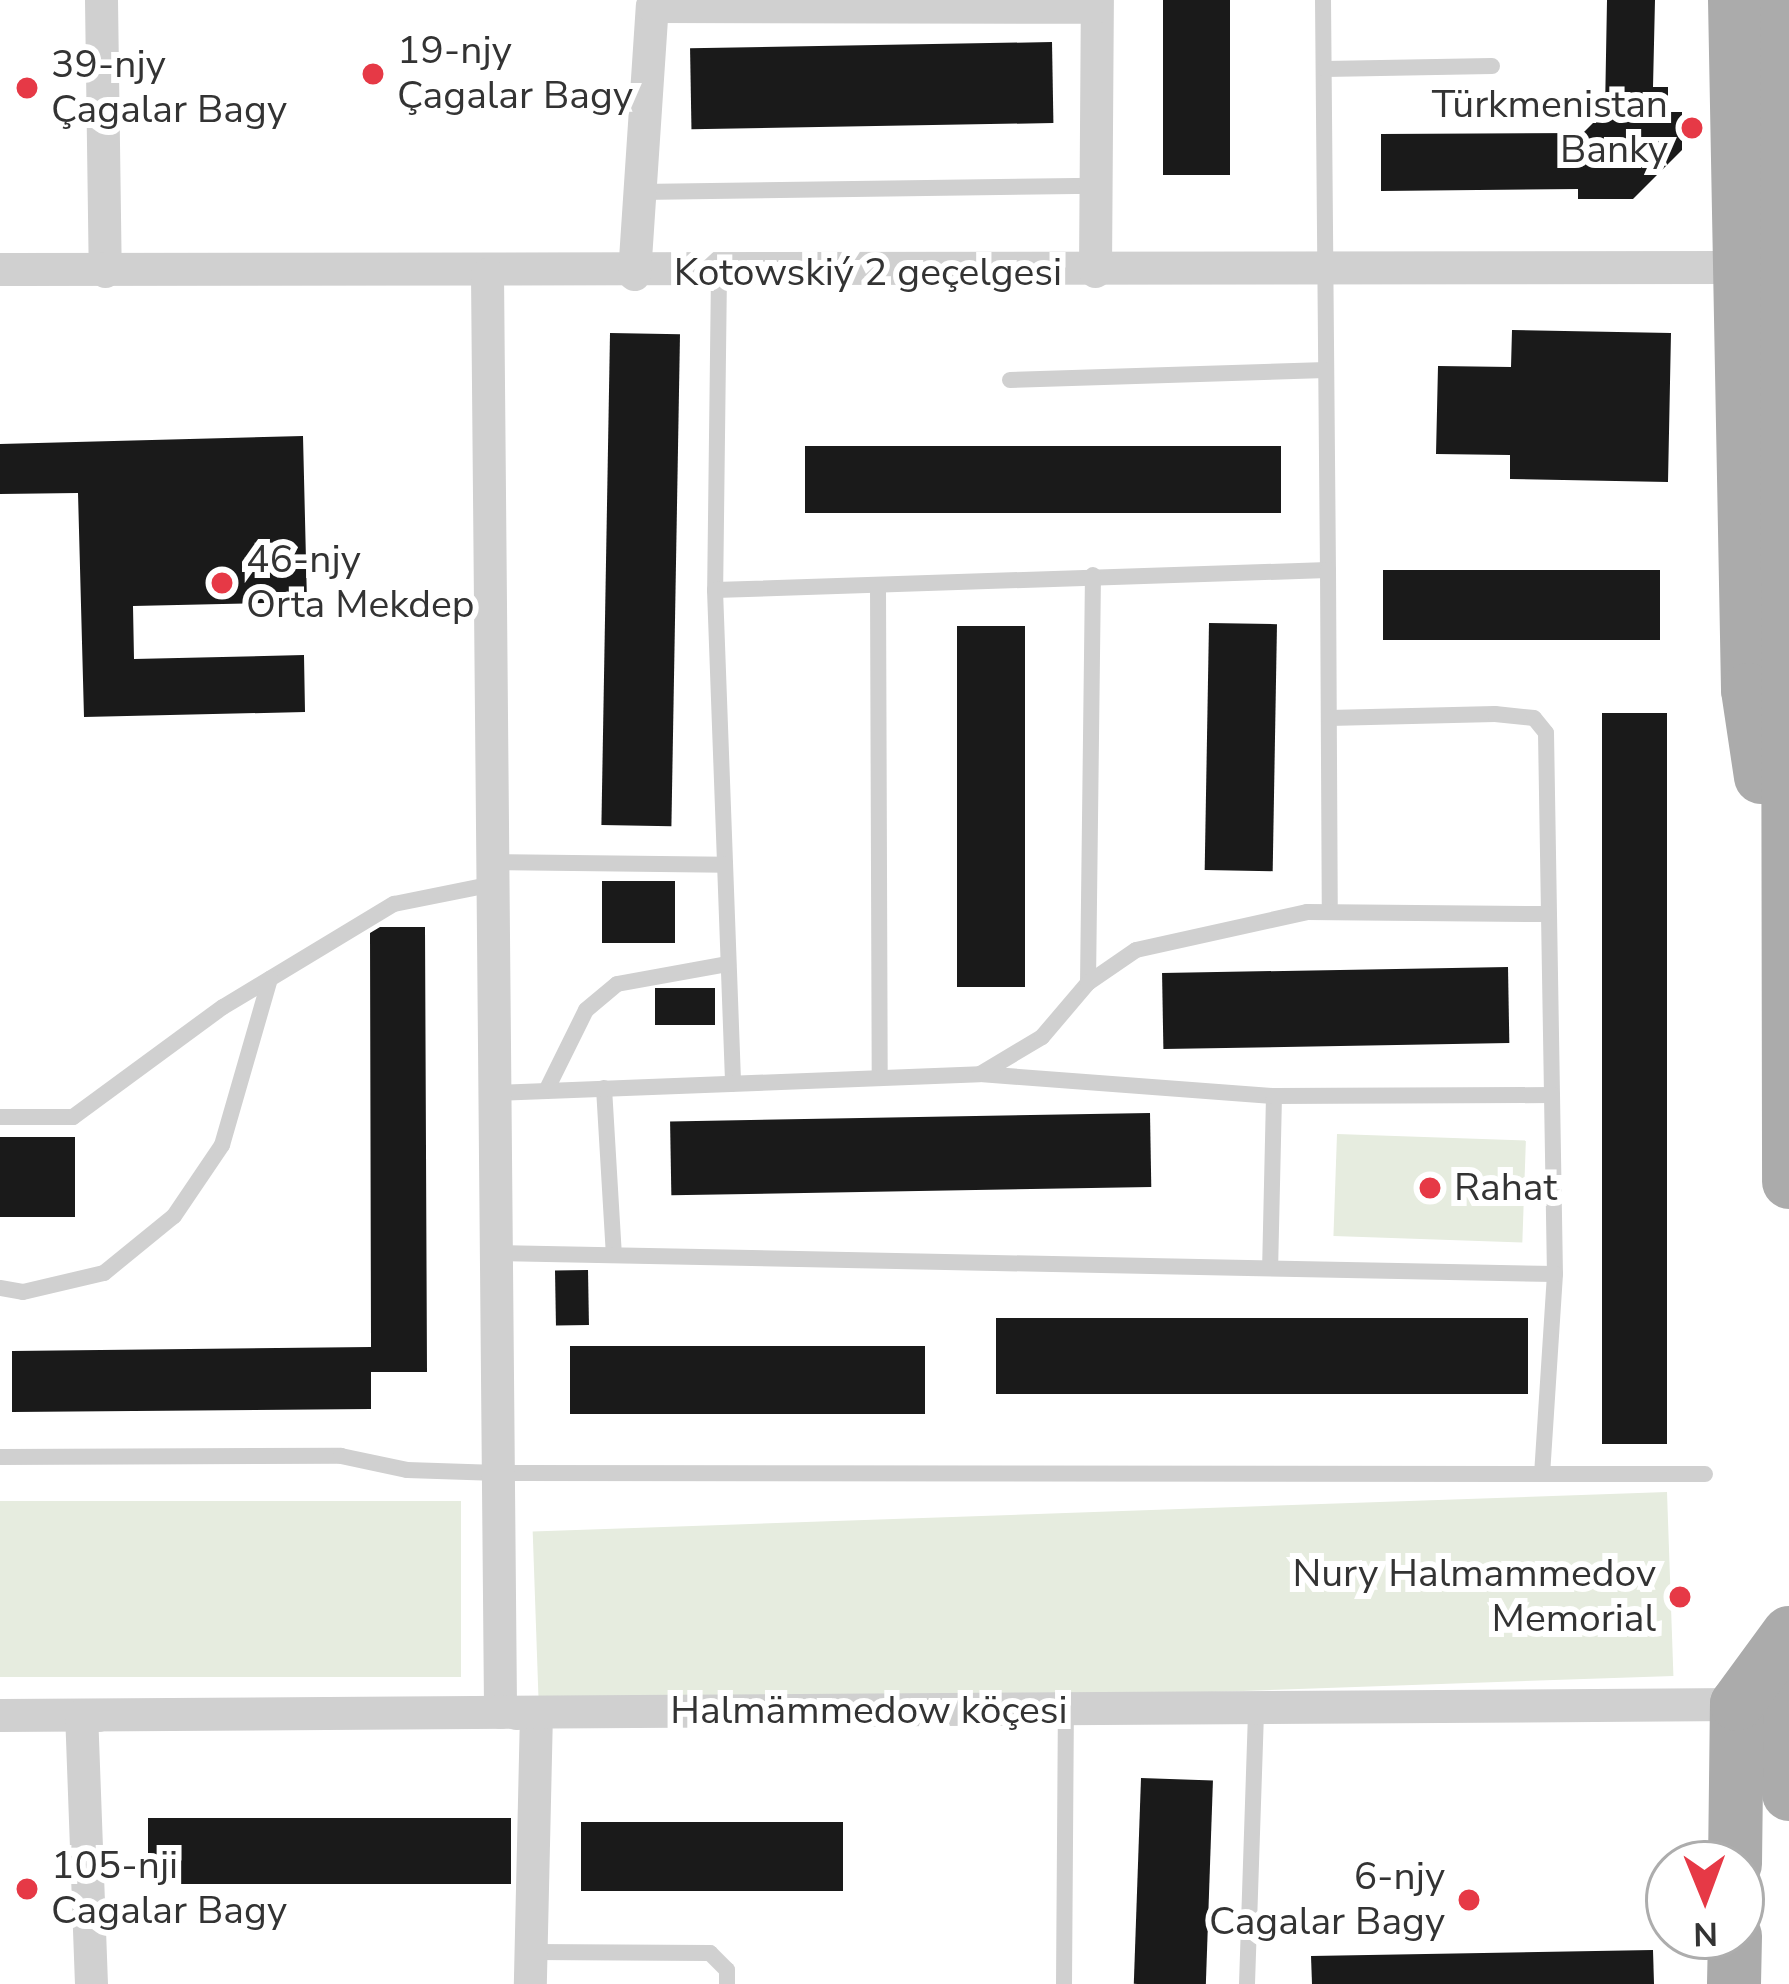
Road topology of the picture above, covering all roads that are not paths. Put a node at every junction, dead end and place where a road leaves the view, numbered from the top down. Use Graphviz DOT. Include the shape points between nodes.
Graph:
graph roads {
  1 [pos="100,0"];
  2 [pos="1323,0"];
  3 [pos="1736,0"];
  4 [pos="1786,0"];
  5 [pos="653,3"];
  6 [pos="920,3"];
  7 [pos="1096,3"];
  8 [pos="1492,66"];
  9 [pos="1325,69"];
  10 [pos="1788,178"];
  11 [pos="1096,186"];
  12 [pos="640,192"];
  13 [pos="1737,267"];
  14 [pos="0,269"];
  15 [pos="1325,270"];
  16 [pos="105,271"];
  17 [pos="1095,272"];
  18 [pos="719,273"];
  19 [pos="487,274"];
  20 [pos="634,274"];
  21 [pos="1326,370"];
  22 [pos="1010,380"];
  23 [pos="1328,570"];
  24 [pos="1093,575"];
  25 [pos="878,585"];
  26 [pos="716,590"];
  27 [pos="1329,718"];
  28 [pos="725,865"];
  29 [pos="492,873"];
  30 [pos="1330,911"];
  31 [pos="1546,914"];
  32 [pos="728,964"];
  33 [pos="1788,975"];
  34 [pos="270,979"];
  35 [pos="1088,983"];
  36 [pos="980,1074"];
  37 [pos="880,1078"];
  38 [pos="733,1084"];
  39 [pos="604,1088"];
  40 [pos="546,1091"];
  41 [pos="494,1093"];
  42 [pos="1274,1096"];
  43 [pos="1552,1096"];
  44 [pos="0,1118"];
  45 [pos="1789,1183"];
  46 [pos="496,1253"];
  47 [pos="614,1256"];
  48 [pos="1270,1266"];
  49 [pos="1555,1274"];
  50 [pos="0,1288"];
  51 [pos="0,1457"];
  52 [pos="498,1473"];
  53 [pos="1542,1474"];
  54 [pos="1705,1474"];
  55 [pos="1789,1633"];
  56 [pos="1763,1704"];
  57 [pos="1256,1707"];
  58 [pos="1066,1711"];
  59 [pos="500,1712"];
  60 [pos="536,1712"];
  61 [pos="0,1715"];
  62 [pos="81,1715"];
  63 [pos="1789,1794"];
  64 [pos="1740,1840"];
  65 [pos="530,1968"];
  66 [pos="91,1984"];
  67 [pos="728,1984"];
  68 [pos="1064,1984"];
  69 [pos="1246,1984"];
  1 -- 16 [label="street"];
  2 -- 9 [label="lane"];
  3 -- 13 [label="main road"];
  4 -- 10 [label="main road"];
  5 -- 6 [label="street"];
  5 -- 12 [label="street"];
  6 -- 7 [label="street"];
  7 -- 11 [label="street"];
  8 -- 9 [label="lane"];
  9 -- 15 [label="lane"];
  10 -- 33 [label="main road"];
  11 -- 12 [label="lane"];
  11 -- 17 [label="street"];
  12 -- 20 [label="street"];
  13 -- 15 [label="street, Kotowskiý 2 geçelgesi"];
  13 -- 33 [label="main road" via="1748,690"];
  14 -- 16 [label="street, Kotowskiý 2 geçelgesi"];
  15 -- 17 [label="street, Kotowskiý 2 geçelgesi"];
  15 -- 21 [label="lane"];
  16 -- 19 [label="street, Kotowskiý 2 geçelgesi"];
  17 -- 18 [label="street, Kotowskiý 2 geçelgesi"];
  18 -- 20 [label="street, Kotowskiý 2 geçelgesi"];
  18 -- 26 [label="lane"];
  19 -- 20 [label="street, Kotowskiý 2 geçelgesi"];
  19 -- 29 [label="street"];
  21 -- 22 [label="lane"];
  21 -- 23 [label="lane"];
  23 -- 24 [label="lane"];
  23 -- 27 [label="lane"];
  24 -- 25 [label="lane"];
  24 -- 35 [label="lane"];
  25 -- 26 [label="lane"];
  25 -- 37 [label="lane"];
  26 -- 28 [label="lane"];
  27 -- 30 [label="lane"];
  27 -- 31 [label="lane" via="1534,718 1549,758"];
  28 -- 29 [label="lane"];
  28 -- 32 [label="lane"];
  29 -- 34 [label="lane" via="394,904"];
  29 -- 41 [label="street"];
  30 -- 31 [label="lane"];
  30 -- 35 [label="lane" via="1136,950"];
  31 -- 43 [label="lane"];
  32 -- 38 [label="lane"];
  32 -- 40 [label="lane" via="617,984 586,1010"];
  33 -- 45 [label="main road"];
  34 -- 44 [label="lane" via="74,1117"];
  34 -- 50 [label="lane" via="222,1145 174,1216 104,1273 23,1292"];
  35 -- 36 [label="lane" via="1042,1037"];
  36 -- 37 [label="lane"];
  36 -- 42 [label="lane"];
  37 -- 38 [label="lane"];
  38 -- 39 [label="lane"];
  39 -- 40 [label="lane"];
  39 -- 47 [label="lane"];
  40 -- 41 [label="lane"];
  41 -- 46 [label="street"];
  42 -- 43 [label="lane"];
  42 -- 48 [label="lane"];
  43 -- 49 [label="lane"];
  46 -- 47 [label="lane"];
  46 -- 52 [label="street"];
  47 -- 48 [label="lane"];
  48 -- 49 [label="lane"];
  49 -- 53 [label="lane"];
  51 -- 52 [label="lane" via="341,1456 406,1470"];
  52 -- 53 [label="lane"];
  52 -- 59 [label="street"];
  53 -- 54 [label="lane"];
  55 -- 56 [label="main road"];
  56 -- 57 [label="street, Halmämmedow köçesi"];
  56 -- 63 [label="main road"];
  56 -- 64 [label="main road"];
  57 -- 58 [label="street, Halmämmedow köçesi"];
  57 -- 69 [label="lane"];
  58 -- 60 [label="street, Halmämmedow köçesi"];
  58 -- 68 [label="lane"];
  59 -- 60 [label="street, Halmämmedow köçesi"];
  59 -- 62 [label="street, Halmämmedow köçesi"];
  60 -- 62 [label="street"];
  60 -- 65 [label="street"];
  61 -- 62 [label="street, Halmämmedow köçesi"];
  62 -- 66 [label="street"];
  65 -- 67 [label="lane" via="710,1953 728,1970"];
}
